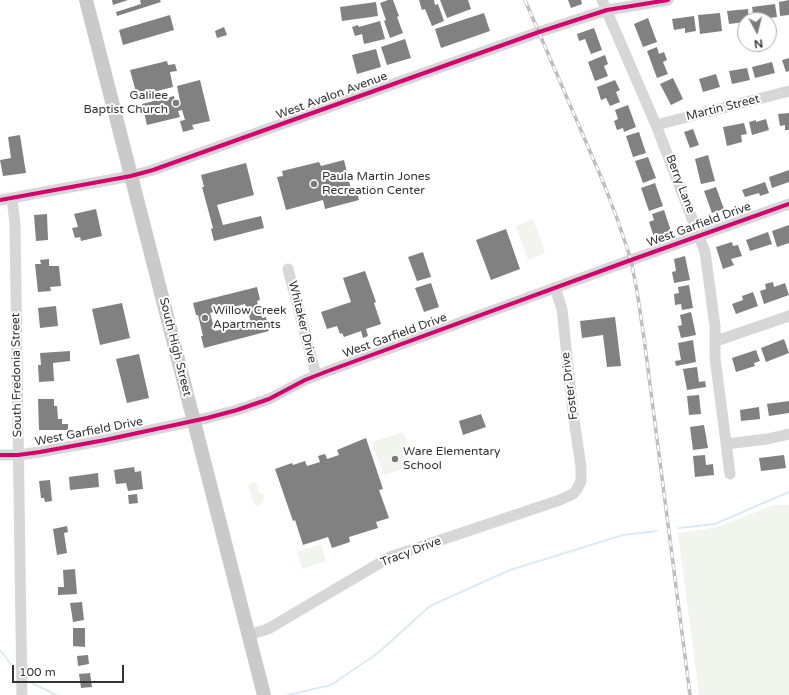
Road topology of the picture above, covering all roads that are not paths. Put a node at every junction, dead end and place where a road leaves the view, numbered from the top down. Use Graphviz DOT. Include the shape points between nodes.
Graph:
graph roads {
  1 [pos="86,0"];
  2 [pos="668,0"];
  3 [pos="605,5"];
  4 [pos="789,91"];
  5 [pos="656,124"];
  6 [pos="131,176"];
  7 [pos="12,198"];
  8 [pos="0,200"];
  9 [pos="789,204"];
  10 [pos="700,236"];
  11 [pos="288,268"];
  12 [pos="556,288"];
  13 [pos="789,316"];
  14 [pos="716,341"];
  15 [pos="316,375"];
  16 [pos="194,421"];
  17 [pos="789,434"];
  18 [pos="726,444"];
  19 [pos="0,455"];
  20 [pos="18,455"];
  21 [pos="730,474"];
  22 [pos="579,484"];
  23 [pos="248,635"];
  24 [pos="22,695"];
  25 [pos="264,695"];
  1 -- 6 [label="main road, South High Street"];
  2 -- 3 [label="street, West Avalon Avenue"];
  3 -- 5 [label="street, Berry Lane"];
  3 -- 6 [label="street, West Avalon Avenue" via="539,32 172,164"];
  4 -- 5 [label="street, Martin Street"];
  5 -- 10 [label="street, Berry Lane"];
  6 -- 7 [label="street, West Avalon Avenue"];
  6 -- 16 [label="main road, South High Street"];
  7 -- 8 [label="street, West Avalon Avenue"];
  7 -- 20 [label="street, South Fredonia Street"];
  9 -- 10 [label="street, West Garfield Drive"];
  10 -- 12 [label="street, West Garfield Drive"];
  10 -- 14 [label="street, Berry Lane" via="708,268"];
  11 -- 15 [label="street, Whitaker Drive"];
  12 -- 15 [label="street, West Garfield Drive"];
  12 -- 22 [label="street, Foster Drive" via="562,308 573,413 582,467"];
  13 -- 14 [label="street"];
  14 -- 18 [label="street, Berry Lane" via="715,358"];
  15 -- 16 [label="street, West Garfield Drive" via="258,403"];
  16 -- 20 [label="street, West Garfield Drive" via="91,443"];
  16 -- 23 [label="main road, South High Street"];
  17 -- 18 [label="street"];
  18 -- 21 [label="street, Berry Lane"];
  19 -- 20 [label="street, West Garfield Drive"];
  20 -- 24 [label="street, South Fredonia Street"];
  22 -- 23 [label="street, Tracy Drive" via="572,494 560,500 390,557 268,629"];
  23 -- 25 [label="main road, South High Street"];
}
